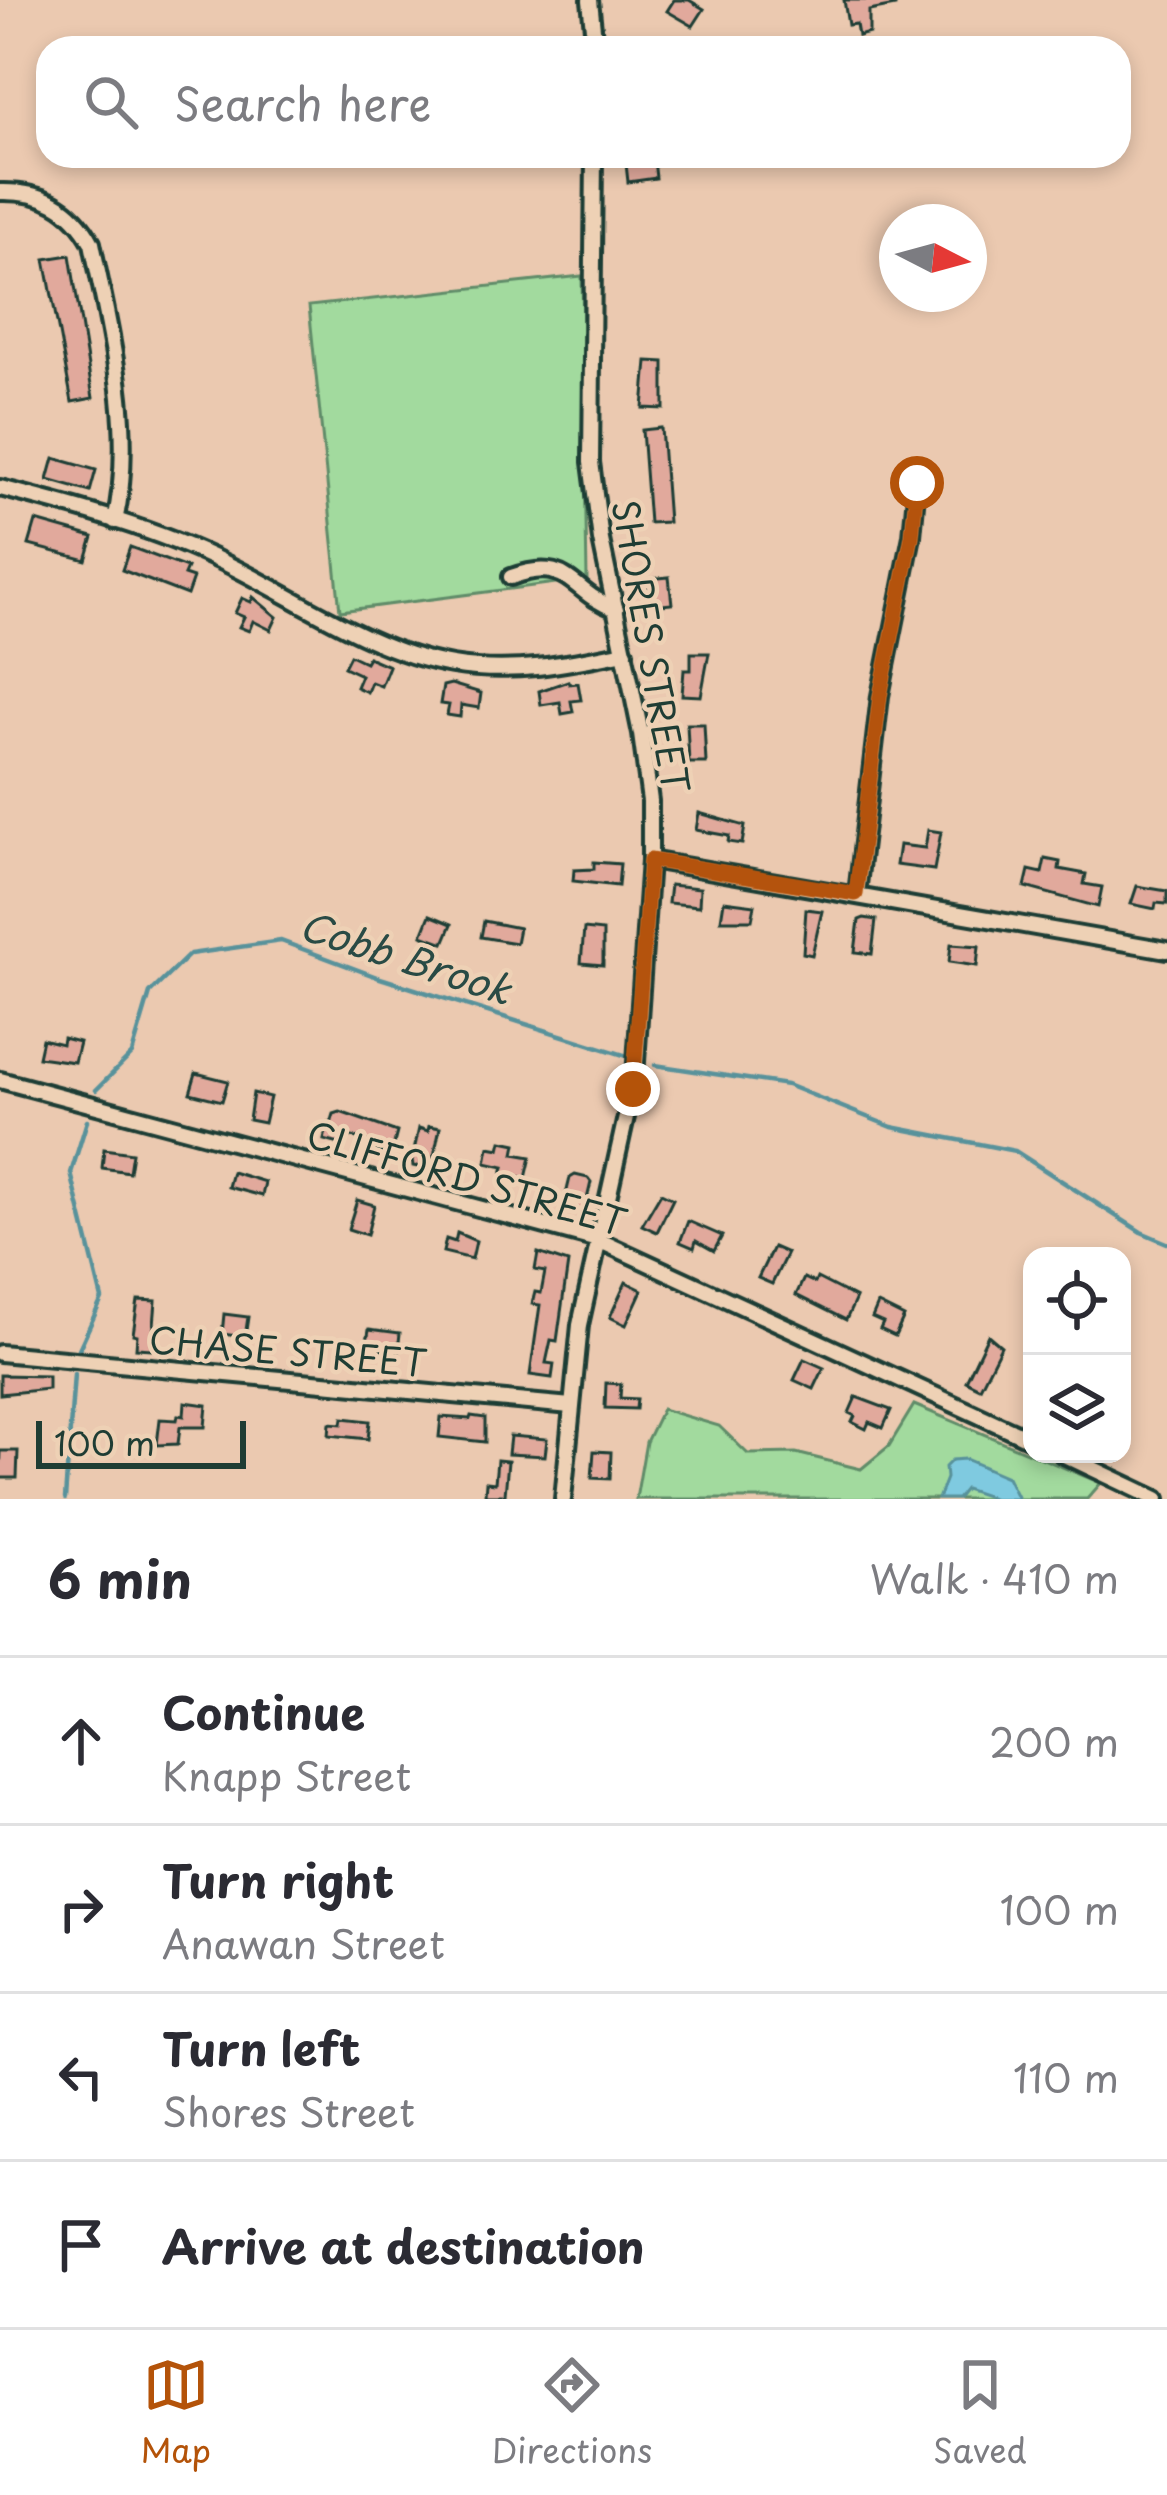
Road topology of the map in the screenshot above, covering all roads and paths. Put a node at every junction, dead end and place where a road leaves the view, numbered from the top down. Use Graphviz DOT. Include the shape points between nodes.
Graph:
graph roads {
  1 [pos="590,0"];
  2 [pos="594,36"];
  3 [pos="594,168"];
  4 [pos="0,192"];
  5 [pos="917,483"];
  6 [pos="0,488"];
  7 [pos="115,521"];
  8 [pos="511,577"];
  9 [pos="616,609"];
  10 [pos="626,652"];
  11 [pos="650,860"];
  12 [pos="856,894"];
  13 [pos="1167,950"];
  14 [pos="0,1081"];
  15 [pos="598,1240"];
  16 [pos="0,1353"];
  17 [pos="571,1406"];
  18 [pos="1023,1436"];
  19 [pos="1081,1463"];
  20 [pos="563,1499"];
  21 [pos="1156,1499"];
  1 -- 2 [label="street"];
  3 -- 9 [label="street, SHORES STREET" via="590,443"];
  4 -- 7 [label="street" via="59,205 92,244 121,411"];
  5 -- 12 [label="street"];
  6 -- 7 [label="street"];
  7 -- 10 [label="street" via="212,557 430,661 516,670"];
  8 -- 9 [label="street" via="563,572"];
  9 -- 10 [label="street, SHORES STREET"];
  10 -- 11 [label="street, SHORES STREET" via="646,768"];
  11 -- 12 [label="street"];
  11 -- 15 [label="street, SHORES STREET" via="635,1076"];
  12 -- 13 [label="street"];
  14 -- 15 [label="street, CLIFFORD STREET"];
  15 -- 17 [label="street, SHORES STREET"];
  15 -- 18 [label="street, CLIFFORD STREET"];
  16 -- 17 [label="street, CHASE STREET"];
  17 -- 20 [label="street, SHORES STREET"];
  19 -- 21 [label="street"];
}
